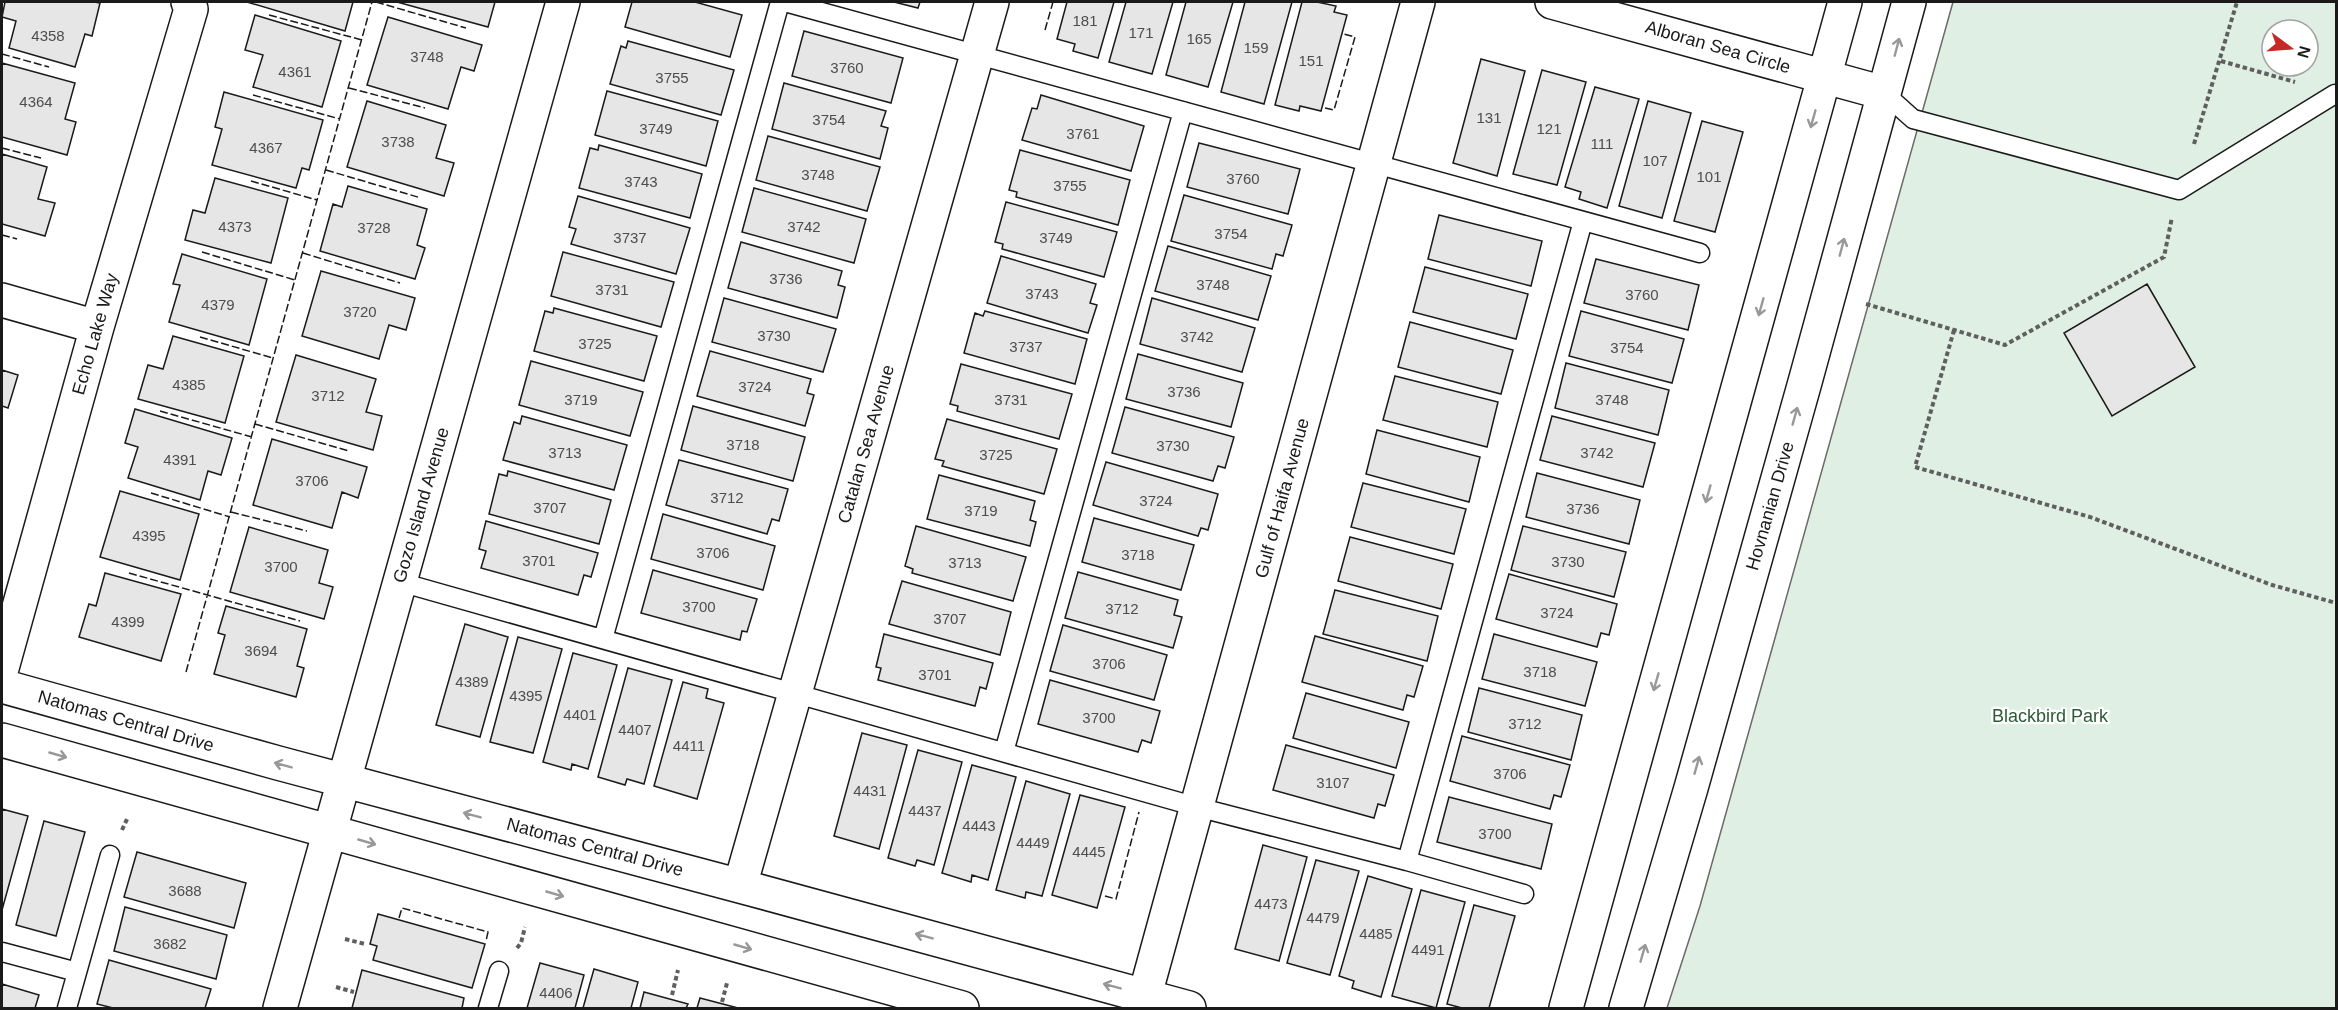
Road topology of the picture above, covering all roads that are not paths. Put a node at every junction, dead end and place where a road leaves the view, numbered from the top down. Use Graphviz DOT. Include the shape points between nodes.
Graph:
graph roads {
  1 [pos="188,2"];
  2 [pos="562,2"];
  3 [pos="780,2"];
  4 [pos="785,2"];
  5 [pos="992,2"];
  6 [pos="1418,2"];
  7 [pos="1552,2"];
  8 [pos="1845,2"];
  9 [pos="1909,2"];
  10 [pos="977,54"];
  11 [pos="1825,77"];
  12 [pos="1884,93"];
  13 [pos="2335,94"];
  14 [pos="1183,111"];
  15 [pos="1373,163"];
  16 [pos="1583,221"];
  17 [pos="1700,253"];
  18 [pos="2,300"];
  19 [pos="97,327"];
  20 [pos="400,582"];
  21 [pos="603,639"];
  22 [pos="2,668"];
  23 [pos="2,686"];
  24 [pos="795,694"];
  25 [pos="2,740"];
  26 [pos="1004,752"];
  27 [pos="344,781"];
  28 [pos="1197,807"];
  29 [pos="330,831"];
  30 [pos="110,855"];
  31 [pos="1407,861"];
  32 [pos="740,886"];
  33 [pos="1524,894"];
  34 [pos="2,952"];
  35 [pos="500,970"];
  36 [pos="77,972"];
  37 [pos="1145,995"];
  38 [pos="67,1008"];
  39 [pos="280,1008"];
  40 [pos="488,1008"];
  41 [pos="962,1008"];
  42 [pos="1189,1008"];
  43 [pos="1566,1008"];
  44 [pos="1626,1008"];
  1 -- 19 [label="street, Echo Lake Way" via="191,9"];
  2 -- 20 [label="street, Gozo Island Avenue"];
  3 -- 21 [label="lane"];
  4 -- 10 [label="lane"];
  5 -- 10 [label="street, Catalan Sea Avenue"];
  6 -- 15 [label="street, Gulf of Haifa Avenue"];
  7 -- 11 [label="street, Alboran Sea Circle"];
  8 -- 11 [label="street"];
  12 -- 9 [label="street, Hovnanian Drive, one-way"];
  10 -- 14 [label="lane"];
  10 -- 24 [label="street, Catalan Sea Avenue"];
  11 -- 12 [label="street, Alboran Sea Circle"];
  11 -- 43 [label="street, one-way"];
  12 -- 13 [label="lane" via="1913,119 2179,190"];
  44 -- 12 [label="street, Hovnanian Drive, one-way"];
  14 -- 15 [label="lane"];
  14 -- 26 [label="lane"];
  15 -- 16 [label="lane"];
  15 -- 28 [label="street, Gulf of Haifa Avenue"];
  16 -- 17 [label="lane"];
  16 -- 31 [label="lane"];
  18 -- 19 [label="street"];
  19 -- 22 [label="street, Echo Lake Way"];
  20 -- 21 [label="lane"];
  20 -- 27 [label="street, Gozo Island Avenue"];
  21 -- 24 [label="lane"];
  27 -- 23 [label="street, Natomas Central Drive, one-way"];
  24 -- 26 [label="lane"];
  24 -- 32 [label="street, Catalan Sea Avenue"];
  25 -- 29 [label="street, one-way"];
  26 -- 28 [label="lane"];
  27 -- 29 [label="street, Gozo Island Avenue"];
  32 -- 27 [label="street, Natomas Central Drive, one-way"];
  28 -- 31 [label="lane"];
  28 -- 37 [label="street, Gulf of Haifa Avenue"];
  29 -- 39 [label="street, Gozo Island Avenue"];
  29 -- 41 [label="street, one-way"];
  30 -- 36 [label="lane"];
  31 -- 33 [label="lane"];
  37 -- 32 [label="street, Natomas Central Drive, one-way"];
  34 -- 36 [label="lane"];
  35 -- 40 [label="lane"];
  36 -- 38 [label="lane"];
  37 -- 42 [label="street, Natomas Central Drive"];
}
